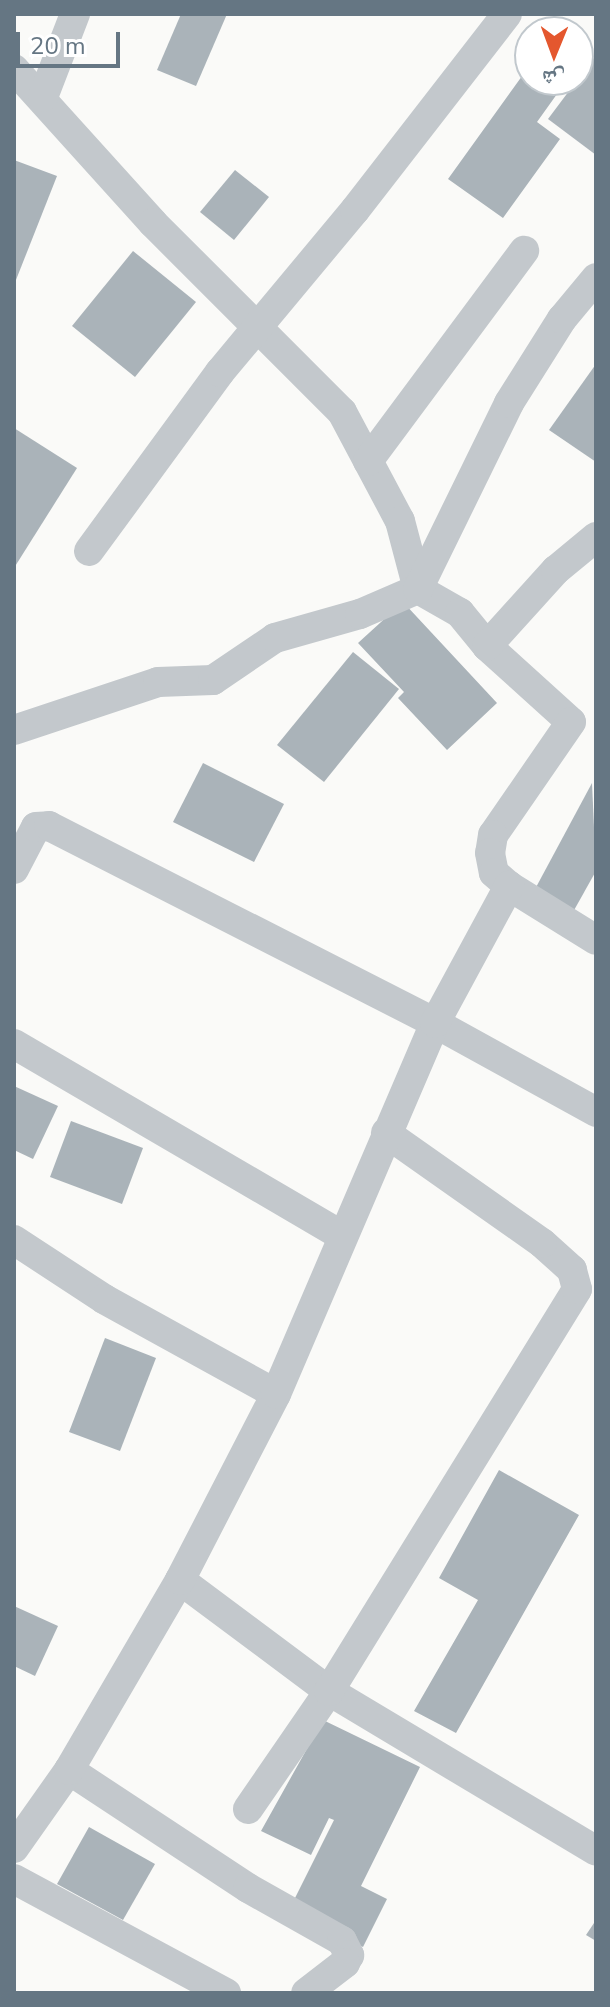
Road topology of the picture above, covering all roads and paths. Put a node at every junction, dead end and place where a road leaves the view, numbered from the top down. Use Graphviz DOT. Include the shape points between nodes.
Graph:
graph roads {
  1 [pos="75,14"];
  2 [pos="507,14"];
  3 [pos="14,69"];
  4 [pos="43,97"];
  5 [pos="524,251"];
  6 [pos="596,278"];
  7 [pos="259,326"];
  8 [pos="368,461"];
  9 [pos="596,537"];
  10 [pos="89,551"];
  11 [pos="418,589"];
  12 [pos="487,646"];
  13 [pos="584,728"];
  14 [pos="14,730"];
  15 [pos="25,822"];
  16 [pos="14,869"];
  17 [pos="509,886"];
  18 [pos="596,940"];
  19 [pos="435,1023"];
  20 [pos="14,1044"];
  21 [pos="596,1112"];
  22 [pos="386,1133"];
  23 [pos="342,1236"];
  24 [pos="14,1240"];
  25 [pos="276,1394"];
  26 [pos="180,1580"];
  27 [pos="329,1691"];
  28 [pos="69,1770"];
  29 [pos="248,1809"];
  30 [pos="14,1848"];
  31 [pos="596,1851"];
  32 [pos="14,1879"];
  33 [pos="226,1993"];
  34 [pos="306,1993"];
  1 -- 4 [label="street"];
  2 -- 7 [label="street"];
  3 -- 4 [label="street"];
  4 -- 7 [label="street" via="153,223"];
  5 -- 8 [label="street"];
  6 -- 11 [label="street" via="562,319 509,403"];
  7 -- 8 [label="street" via="342,412"];
  7 -- 10 [label="street"];
  8 -- 11 [label="street" via="400,521"];
  9 -- 12 [label="street" via="556,570"];
  11 -- 12 [label="street" via="460,613"];
  11 -- 14 [label="street" via="360,614 275,638 213,680 158,682"];
  12 -- 13 [label="street"];
  13 -- 17 [label="street" via="493,835 494,873"];
  15 -- 16 [label="street"];
  15 -- 19 [label="street" via="49,826"];
  17 -- 18 [label="street"];
  17 -- 19 [label="street"];
  19 -- 21 [label="street"];
  19 -- 22 [label="street"];
  20 -- 23 [label="street"];
  22 -- 23 [label="street"];
  22 -- 27 [label="street" via="542,1243 572,1270 577,1289"];
  23 -- 25 [label="street"];
  24 -- 25 [label="street" via="104,1299"];
  25 -- 26 [label="street"];
  26 -- 27 [label="street"];
  26 -- 28 [label="street"];
  27 -- 29 [label="street"];
  27 -- 31 [label="street"];
  28 -- 30 [label="street"];
  28 -- 34 [label="street" via="248,1888 342,1941 349,1955 345,1963"];
  32 -- 33 [label="street"];
}
